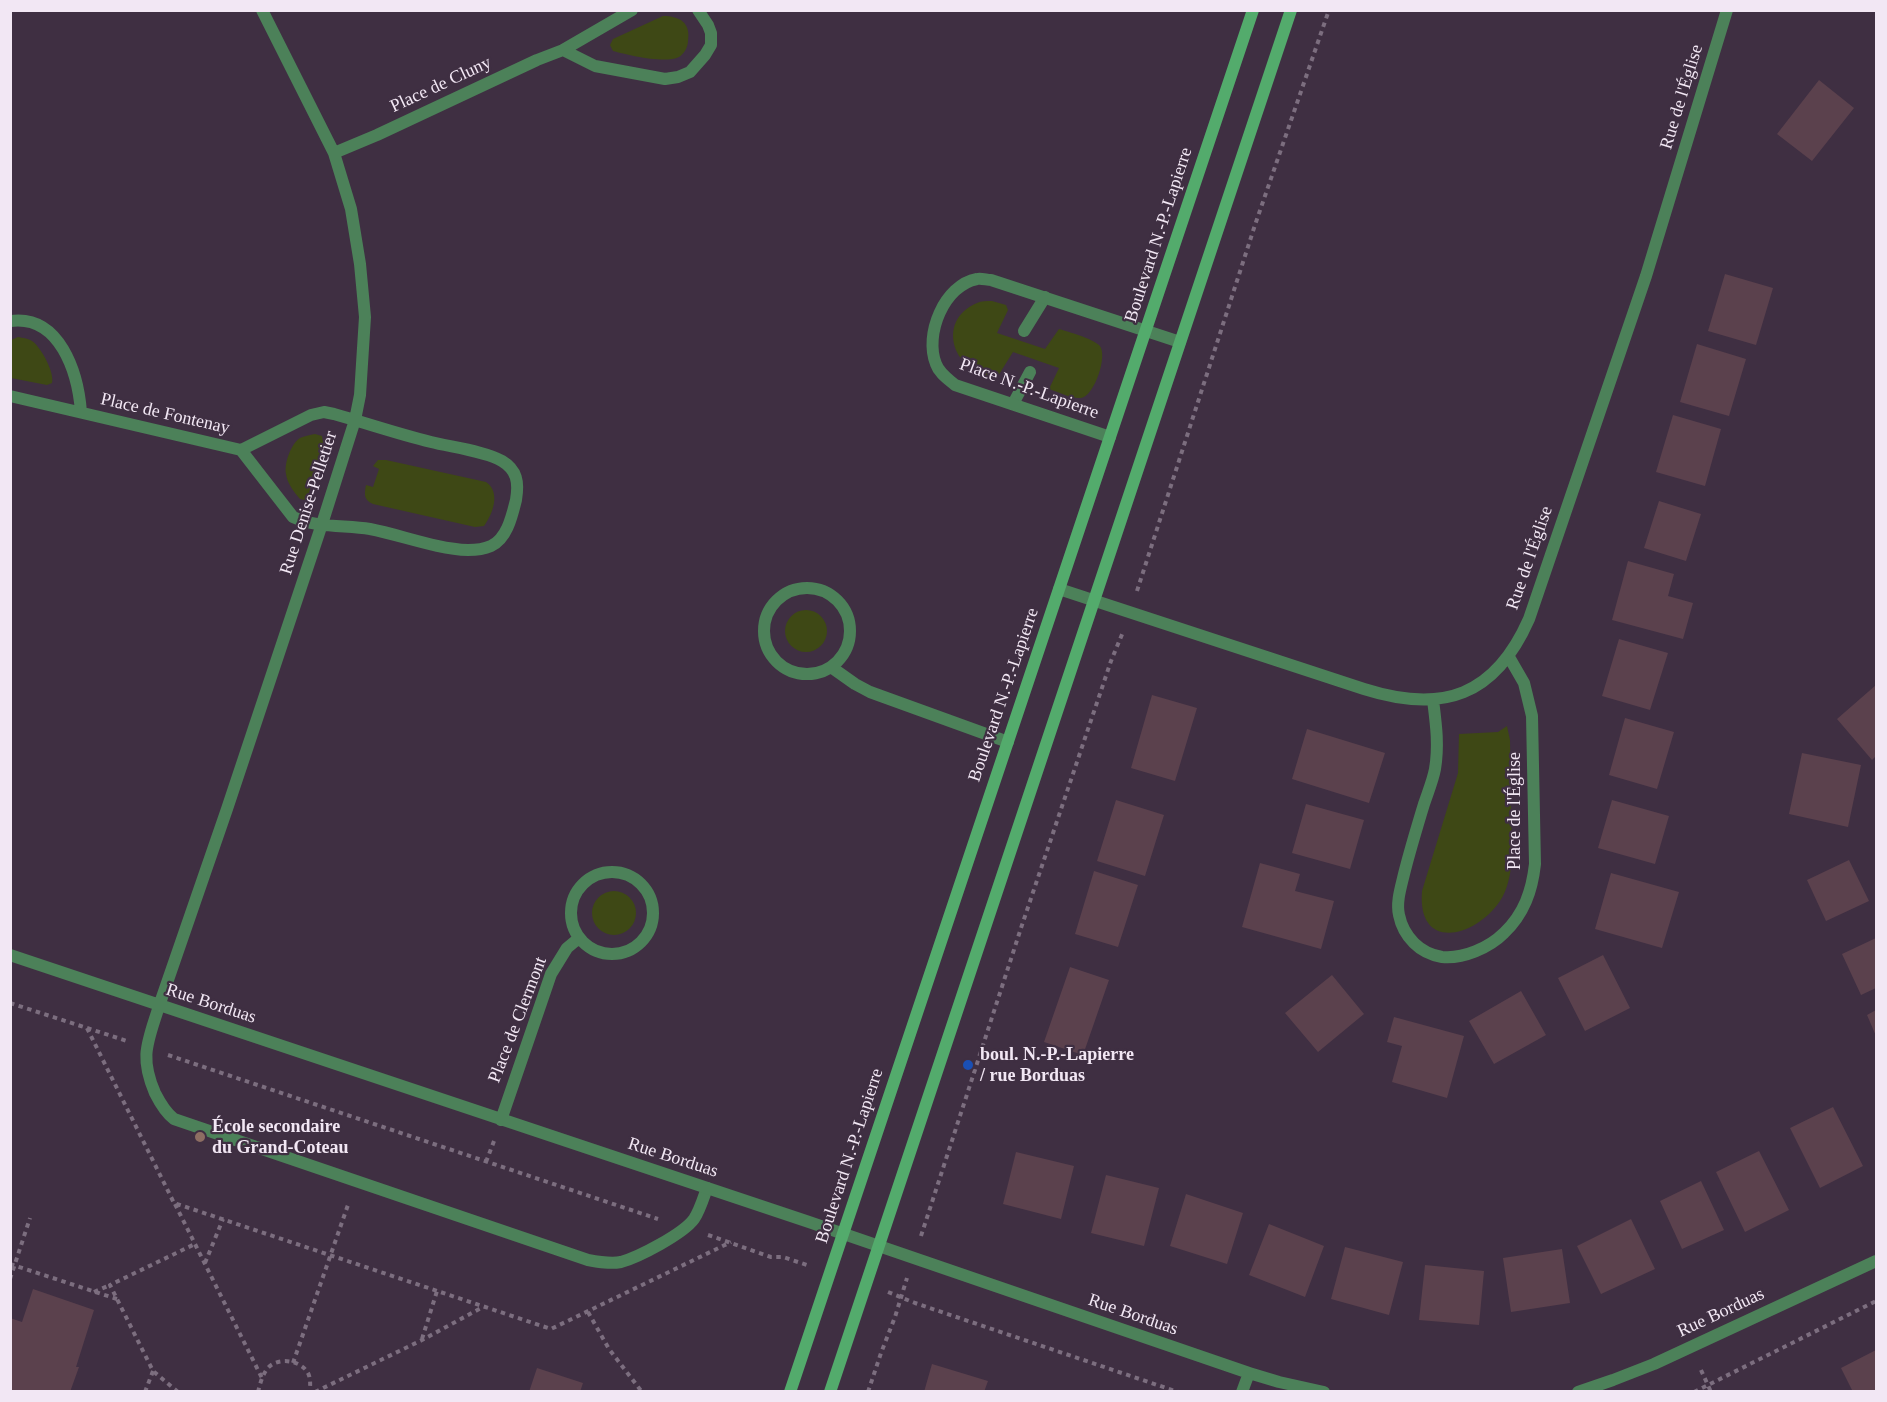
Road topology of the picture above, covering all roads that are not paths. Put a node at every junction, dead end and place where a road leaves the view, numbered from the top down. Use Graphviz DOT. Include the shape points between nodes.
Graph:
graph roads {
  1 [pos="262,10"];
  2 [pos="632,10"];
  3 [pos="698,10"];
  4 [pos="1252,10"];
  5 [pos="1291,10"];
  6 [pos="1727,10"];
  7 [pos="563,50"];
  8 [pos="334,153"];
  9 [pos="1045,297"];
  10 [pos="10,321"];
  11 [pos="1024,331"];
  12 [pos="1146,331"];
  13 [pos="1180,342"];
  14 [pos="1030,372"];
  15 [pos="10,396"];
  16 [pos="1013,404"];
  17 [pos="81,412"];
  18 [pos="355,420"];
  19 [pos="1110,437"];
  20 [pos="241,450"];
  21 [pos="322,524"];
  22 [pos="1059,589"];
  23 [pos="1094,600"];
  24 [pos="1509,657"];
  25 [pos="831,667"];
  26 [pos="1433,700"];
  27 [pos="1008,742"];
  28 [pos="579,939"];
  29 [pos="10,956"];
  30 [pos="159,1006"];
  31 [pos="501,1120"];
  32 [pos="707,1188"];
  33 [pos="843,1234"];
  34 [pos="880,1246"];
  35 [pos="1876,1261"];
  36 [pos="1249,1373"];
  37 [pos="790,1392"];
  38 [pos="830,1392"];
  39 [pos="1242,1392"];
  40 [pos="1324,1392"];
  41 [pos="1578,1392"];
  1 -- 8 [label="street, Rue Denise-Pelletier"];
  2 -- 7 [label="street, Place de Cluny"];
  3 -- 7 [label="street" via="711,33 711,45 690,72 678,77 665,79 595,66"];
  4 -- 12 [label="street, Boulevard N.-P.-Lapierre"];
  5 -- 13 [label="street"];
  6 -- 24 [label="street, Rue de l'Église" via="1611,382 1529,619"];
  7 -- 8 [label="street, Place de Cluny"];
  8 -- 18 [label="street, Rue Denise-Pelletier" via="351,209 363,294 364,341"];
  9 -- 11 [label="street"];
  9 -- 12 [label="street, Place N.-P.-Lapierre"];
  9 -- 16 [label="street, Place N.-P.-Lapierre" via="977,279 949,297 937,319 933,349 943,376 955,385"];
  10 -- 17 [label="street, Place de Fontenay" via="29,320 43,326 57,340 75,374"];
  12 -- 13 [label="street, Place N.-P.-Lapierre"];
  12 -- 19 [label="street, Boulevard N.-P.-Lapierre"];
  13 -- 23 [label="street"];
  14 -- 16 [label="street"];
  15 -- 17 [label="street, Place de Fontenay"];
  16 -- 19 [label="street, Place N.-P.-Lapierre"];
  17 -- 20 [label="street, Place de Fontenay"];
  18 -- 20 [label="street, Place de Fontenay" via="318,413"];
  18 -- 21 [label="street, Rue Denise-Pelletier"];
  18 -- 21 [label="street, Place de Fontenay" via="500,459 518,480 513,513 499,542 469,550"];
  19 -- 22 [label="street, Boulevard N.-P.-Lapierre"];
  20 -- 21 [label="street, Place de Fontenay" via="289,514"];
  21 -- 30 [label="street, Rue Denise-Pelletier"];
  22 -- 23 [label="street, Rue de l'Église"];
  22 -- 27 [label="street, Boulevard N.-P.-Lapierre"];
  23 -- 26 [label="street, Rue de l'Église" via="1382,695 1402,700"];
  23 -- 34 [label="street"];
  24 -- 26 [label="street, Rue de l'Église" via="1480,683"];
  24 -- 26 [label="street, Place de l'Église" via="1524,683 1532,716 1533,882 1521,913 1505,933 1482,948 1453,957 1419,948 1404,929 1399,914 1408,856 1438,747"];
  25 -- 25 [label="street" via="842,657 850,628 838,601 811,588 782,595 772,604 763,630 771,656 792,672 805,675"];
  25 -- 27 [label="street" via="870,692"];
  27 -- 33 [label="street, Boulevard N.-P.-Lapierre"];
  28 -- 28 [label="street" via="603,954 631,951 651,930 654,916 646,889 625,873 612,871 588,880 578,889 570,914"];
  28 -- 31 [label="street, Place de Clermont" via="567,948 551,974"];
  29 -- 30 [label="street, Rue Borduas"];
  30 -- 31 [label="street, Rue Borduas"];
  30 -- 32 [label="street, Rue Denise-Pelletier" via="146,1047 146,1073 166,1113 174,1119 588,1260 621,1262 641,1256 694,1220"];
  31 -- 32 [label="street, Rue Borduas"];
  32 -- 33 [label="street, Rue Borduas"];
  33 -- 34 [label="street, Rue Borduas"];
  33 -- 37 [label="street, Boulevard N.-P.-Lapierre"];
  34 -- 36 [label="street, Rue Borduas"];
  34 -- 38 [label="street"];
  35 -- 41 [label="street, Rue Borduas" via="1654,1364"];
  36 -- 39 [label="street"];
  36 -- 40 [label="street, Rue Borduas"];
}
